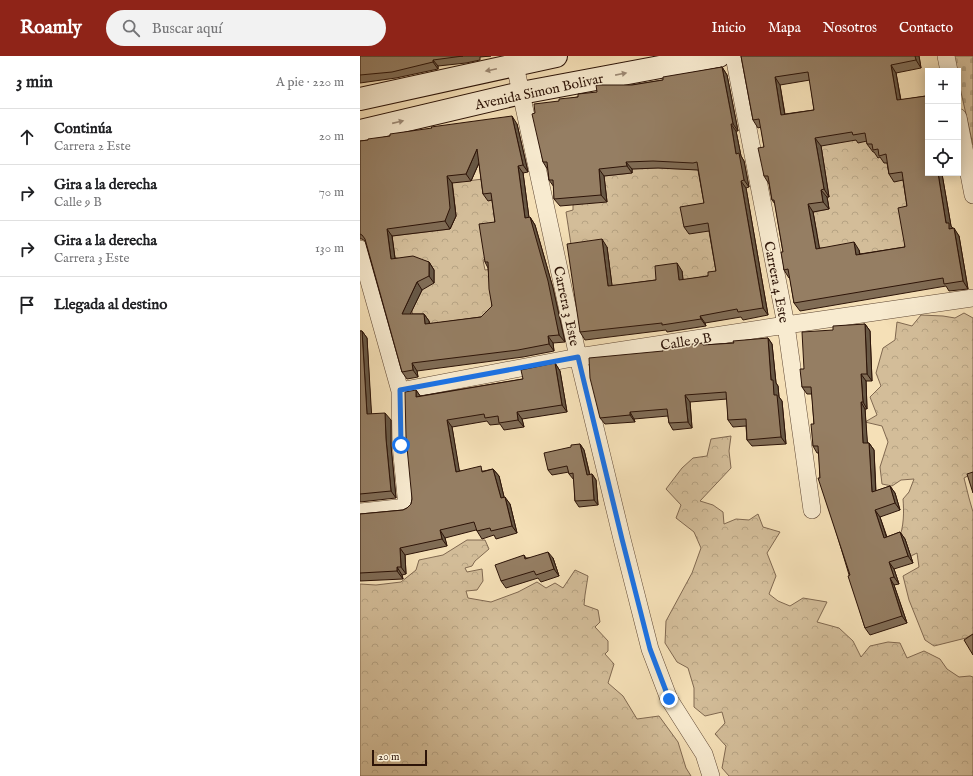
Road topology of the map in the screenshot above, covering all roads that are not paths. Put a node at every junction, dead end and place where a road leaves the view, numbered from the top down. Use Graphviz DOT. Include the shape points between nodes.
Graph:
graph roads {
  1 [pos="556,56"];
  2 [pos="719,56"];
  3 [pos="734,56"];
  4 [pos="946,56"];
  5 [pos="514,60"];
  6 [pos="948,68"];
  7 [pos="521,93"];
  8 [pos="360,99"];
  9 [pos="360,131"];
  10 [pos="961,133"];
  11 [pos="973,195"];
  12 [pos="360,249"];
  13 [pos="973,298"];
  14 [pos="786,325"];
  15 [pos="578,357"];
  16 [pos="400,390"];
  17 [pos="812,510"];
  18 [pos="360,512"];
  19 [pos="711,776"];
  1 -- 5 [label="main road"];
  7 -- 2 [label="main road, Avenida Simon Bolivar, one-way"];
  3 -- 14 [label="street, Carrera 4 Este"];
  4 -- 6 [label="street"];
  5 -- 7 [label="street, Carrera 3 Este"];
  5 -- 8 [label="main road, one-way"];
  9 -- 7 [label="main road, Avenida Simon Bolivar, one-way"];
  7 -- 15 [label="street, Carrera 3 Este"];
  10 -- 11 [label="street"];
  12 -- 16 [label="street"];
  13 -- 14 [label="street, Calle 9 B"];
  14 -- 15 [label="street, Calle 9 B"];
  14 -- 17 [label="street, Carrera 4 Este"];
  15 -- 16 [label="street, Calle 9 B"];
  15 -- 19 [label="street, Carrera 3 Este" via="650,649 669,699 704,754"];
  16 -- 18 [label="street" via="401,445 407,507"];
}
